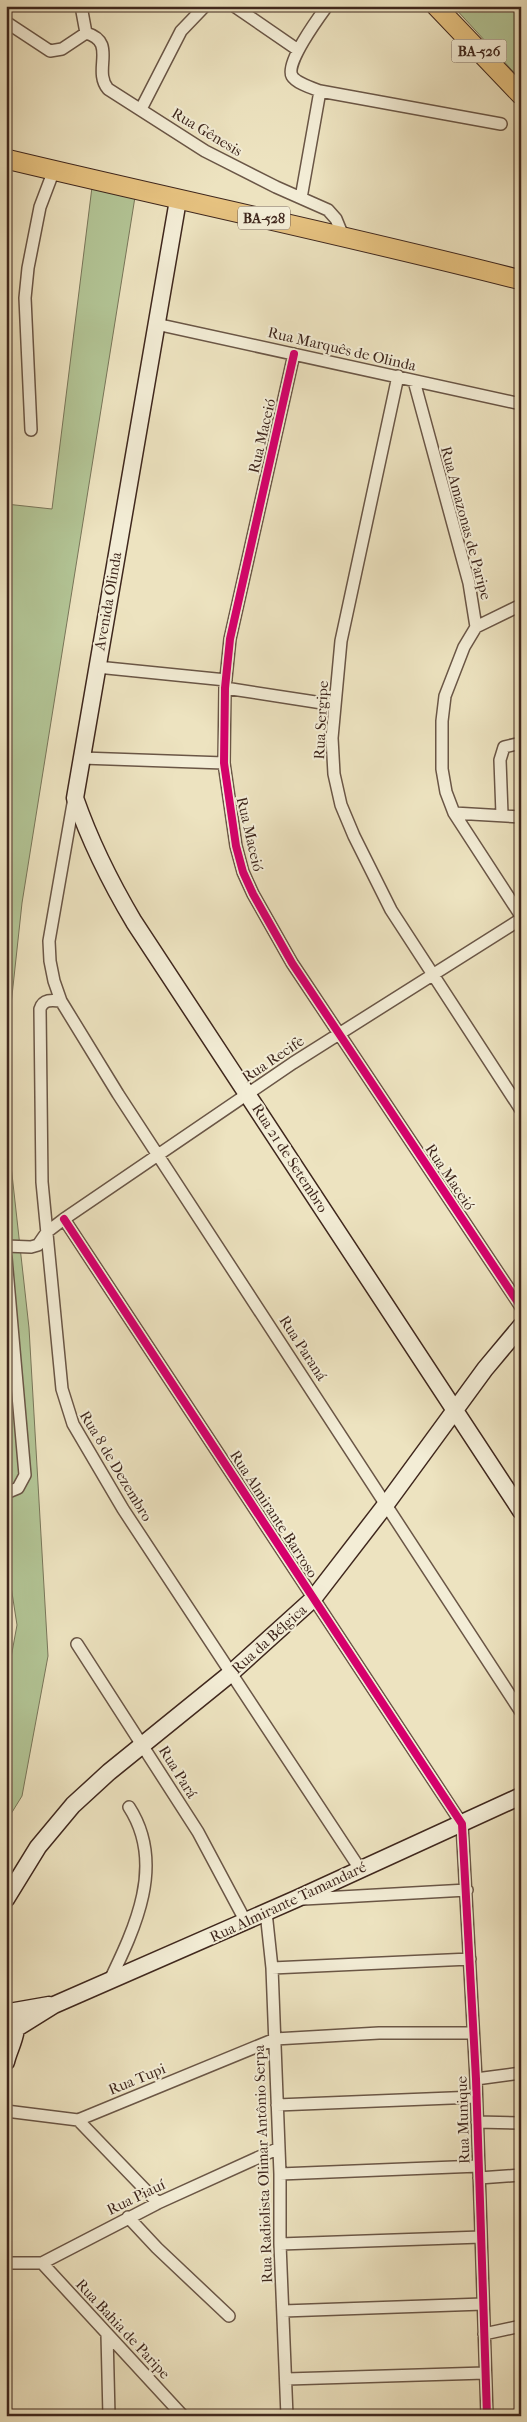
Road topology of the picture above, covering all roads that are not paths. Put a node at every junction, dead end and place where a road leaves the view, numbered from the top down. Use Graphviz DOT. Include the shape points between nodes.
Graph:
graph roads {
  1 [pos="81,6"];
  2 [pos="205,6"];
  3 [pos="234,6"];
  4 [pos="327,6"];
  5 [pos="436,6"];
  6 [pos="6,22"];
  7 [pos="86,33"];
  8 [pos="298,50"];
  9 [pos="320,91"];
  10 [pos="521,95"];
  11 [pos="141,109"];
  12 [pos="501,124"];
  13 [pos="6,159"];
  14 [pos="54,170"];
  15 [pos="301,198"];
  16 [pos="178,200"];
  17 [pos="342,236"];
  18 [pos="521,280"];
  19 [pos="156,324"];
  20 [pos="294,354"];
  21 [pos="398,376"];
  22 [pos="414,381"];
  23 [pos="521,404"];
  24 [pos="31,430"];
  25 [pos="521,605"];
  26 [pos="476,628"];
  27 [pos="97,667"];
  28 [pos="225,684"];
  29 [pos="335,705"];
  30 [pos="521,742"];
  31 [pos="82,758"];
  32 [pos="224,763"];
  33 [pos="74,798"];
  34 [pos="454,813"];
  35 [pos="502,814"];
  36 [pos="521,817"];
  37 [pos="521,917"];
  38 [pos="433,975"];
  39 [pos="61,1001"];
  40 [pos="339,1034"];
  41 [pos="247,1094"];
  42 [pos="521,1110"];
  43 [pos="158,1154"];
  44 [pos="64,1219"];
  45 [pos="47,1232"];
  46 [pos="6,1246"];
  47 [pos="6,1258"];
  48 [pos="521,1307"];
  49 [pos="521,1326"];
  50 [pos="454,1410"];
  51 [pos="6,1493"];
  52 [pos="386,1503"];
  53 [pos="521,1511"];
  54 [pos="313,1599"];
  55 [pos="77,1644"];
  56 [pos="230,1674"];
  57 [pos="521,1712"];
  58 [pos="143,1744"];
  59 [pos="521,1796"];
  60 [pos="129,1807"];
  61 [pos="462,1824"];
  62 [pos="360,1869"];
  63 [pos="467,1890"];
  64 [pos="6,1899"];
  65 [pos="296,1899"];
  66 [pos="266,1912"];
  67 [pos="246,1922"];
  68 [pos="470,1959"];
  69 [pos="272,1968"];
  70 [pos="109,1982"];
  71 [pos="54,2005"];
  72 [pos="8,2012"];
  73 [pos="17,2028"];
  74 [pos="473,2034"];
  75 [pos="275,2039"];
  76 [pos="6,2062"];
  77 [pos="521,2073"];
  78 [pos="476,2079"];
  79 [pos="476,2097"];
  80 [pos="277,2105"];
  81 [pos="6,2111"];
  82 [pos="78,2120"];
  83 [pos="477,2122"];
  84 [pos="521,2123"];
  85 [pos="278,2148"];
  86 [pos="479,2172"];
  87 [pos="280,2174"];
  88 [pos="521,2174"];
  89 [pos="158,2203"];
  90 [pos="128,2217"];
  91 [pos="481,2237"];
  92 [pos="280,2244"];
  93 [pos="6,2263"];
  94 [pos="42,2263"];
  95 [pos="483,2304"];
  96 [pos="283,2311"];
  97 [pos="229,2316"];
  98 [pos="521,2326"];
  99 [pos="107,2334"];
  100 [pos="484,2334"];
  101 [pos="485,2373"];
  102 [pos="287,2379"];
  103 [pos="109,2416"];
  104 [pos="183,2416"];
  105 [pos="287,2416"];
  106 [pos="487,2416"];
  1 -- 7 [label="street"];
  2 -- 11 [label="street" via="181,31"];
  3 -- 8 [label="street"];
  4 -- 8 [label="street"];
  5 -- 10 [label="main road, BA-526"];
  6 -- 7 [label="street" via="50,51 62,49"];
  7 -- 11 [label="street, Rua Gênesis" via="98,39 104,48 102,76 105,85"];
  8 -- 9 [label="street" via="292,76"];
  9 -- 12 [label="street"];
  9 -- 15 [label="street"];
  11 -- 15 [label="street, Rua Gênesis" via="205,151"];
  13 -- 14 [label="main road, BA-528"];
  14 -- 16 [label="main road, BA-528"];
  14 -- 24 [label="street" via="40,207 25,298"];
  15 -- 17 [label="street, Rua Gênesis" via="332,214"];
  16 -- 17 [label="main road, BA-528"];
  16 -- 19 [label="main road, Avenida Olinda"];
  17 -- 18 [label="main road, BA-528"];
  19 -- 20 [label="street, Rua Marquês de Olinda"];
  19 -- 27 [label="main road, Avenida Olinda"];
  20 -- 21 [label="street, Rua Marquês de Olinda"];
  20 -- 28 [label="street, Rua Maceió" via="230,639"];
  21 -- 22 [label="street, Rua Marquês de Olinda"];
  21 -- 29 [label="street, Rua Sergipe" via="341,640"];
  22 -- 23 [label="street, Rua Marquês de Olinda"];
  22 -- 26 [label="street, Rua Amazonas de Paripe" via="469,583"];
  25 -- 26 [label="street"];
  26 -- 34 [label="street" via="452,674 442,721 442,769"];
  27 -- 28 [label="street"];
  27 -- 31 [label="main road, Avenida Olinda"];
  28 -- 29 [label="street"];
  28 -- 32 [label="street, Rua Maceió"];
  29 -- 38 [label="street, Rua Sergipe" via="332,738 334,774 341,805 391,910"];
  30 -- 35 [label="street" via="504,747 502,753"];
  31 -- 32 [label="street"];
  31 -- 33 [label="main road, Avenida Olinda"];
  32 -- 40 [label="street, Rua Maceió" via="230,812 243,872 292,963"];
  33 -- 39 [label="street, Avenida Olinda" via="49,941 54,981"];
  33 -- 41 [label="main road, Rua 21 de Setembro" via="111,884"];
  34 -- 35 [label="street"];
  34 -- 37 [label="street"];
  35 -- 36 [label="street"];
  37 -- 38 [label="street, Rua Recife"];
  38 -- 40 [label="street, Rua Recife"];
  38 -- 42 [label="street, Rua Sergipe"];
  39 -- 43 [label="street, Rua Paraná"];
  39 -- 45 [label="street, Rua 8 de Dezembro" via="47,1001 40,1009 42,1182"];
  40 -- 41 [label="street, Rua Recife"];
  40 -- 48 [label="street, Rua Maceió"];
  41 -- 43 [label="street, Rua Recife"];
  41 -- 50 [label="main road, Rua 21 de Setembro"];
  43 -- 44 [label="street, Rua Recife"];
  43 -- 52 [label="street, Rua Paraná"];
  44 -- 45 [label="street, Rua Recife"];
  44 -- 54 [label="street, Rua Almirante Barroso"];
  45 -- 46 [label="street, Rua Recife" via="38,1245"];
  45 -- 56 [label="street, Rua 8 de Dezembro" via="62,1389 68,1414 123,1509"];
  47 -- 51 [label="street" via="25,1475 18,1488"];
  49 -- 50 [label="main road, Rua da Bélgica"];
  50 -- 52 [label="main road, Rua da Bélgica"];
  50 -- 53 [label="main road, Rua 21 de Setembro"];
  52 -- 54 [label="main road, Rua da Bélgica"];
  52 -- 57 [label="street, Rua Paraná"];
  54 -- 56 [label="main road, Rua da Bélgica"];
  54 -- 61 [label="street, Rua Almirante Barroso"];
  55 -- 58 [label="street, Rua Pará"];
  56 -- 58 [label="main road, Rua da Bélgica"];
  56 -- 62 [label="street, Rua 8 de Dezembro"];
  58 -- 64 [label="main road, Rua da Bélgica" via="73,1805 38,1847"];
  58 -- 67 [label="street, Rua Pará" via="198,1832"];
  59 -- 61 [label="main road, Rua Almirante Tamandaré"];
  60 -- 70 [label="street" via="137,1821 145,1850 146,1881 134,1928"];
  61 -- 62 [label="main road, Rua Almirante Tamandaré"];
  61 -- 63 [label="street, Rua Munique"];
  62 -- 65 [label="main road, Rua Almirante Tamandaré"];
  63 -- 65 [label="street"];
  63 -- 68 [label="street, Rua Munique"];
  65 -- 66 [label="main road, Rua Almirante Tamandaré"];
  66 -- 67 [label="main road, Rua Almirante Tamandaré"];
  66 -- 69 [label="street, Rua Radiolista Olimar Antônio Serpa"];
  67 -- 70 [label="main road, Rua Almirante Tamandaré"];
  68 -- 69 [label="street"];
  68 -- 74 [label="street, Rua Munique"];
  69 -- 75 [label="street, Rua Radiolista Olimar Antônio Serpa"];
  70 -- 71 [label="main road, Rua Almirante Tamandaré"];
  71 -- 72 [label="main road, Rua Almirante Tamandaré"];
  71 -- 73 [label="main road, Rua Almirante Tamandaré"];
  72 -- 73 [label="main road"];
  73 -- 76 [label="main road"];
  74 -- 75 [label="street, Rua Tupi" via="380,2033"];
  74 -- 78 [label="street, Rua Munique"];
  75 -- 80 [label="street, Rua Radiolista Olimar Antônio Serpa"];
  75 -- 82 [label="street, Rua Tupi"];
  77 -- 78 [label="street"];
  78 -- 79 [label="street, Rua Munique"];
  79 -- 80 [label="street"];
  79 -- 83 [label="street, Rua Munique"];
  80 -- 85 [label="street, Rua Radiolista Olimar Antônio Serpa"];
  81 -- 82 [label="street, Rua Tupi"];
  82 -- 89 [label="street"];
  83 -- 84 [label="street"];
  83 -- 86 [label="street, Rua Munique"];
  85 -- 87 [label="street, Rua Radiolista Olimar Antônio Serpa"];
  85 -- 89 [label="street, Rua Piauí"];
  86 -- 87 [label="street"];
  86 -- 88 [label="street"];
  86 -- 91 [label="street, Rua Munique"];
  87 -- 92 [label="street, Rua Radiolista Olimar Antônio Serpa"];
  89 -- 90 [label="street, Rua Piauí"];
  90 -- 94 [label="street, Rua Piauí"];
  90 -- 97 [label="street"];
  91 -- 92 [label="street"];
  91 -- 95 [label="street, Rua Munique"];
  92 -- 96 [label="street, Rua Radiolista Olimar Antônio Serpa"];
  93 -- 94 [label="street, Rua Piauí"];
  94 -- 99 [label="street, Rua Bahia de Paripe"];
  95 -- 96 [label="street"];
  95 -- 100 [label="street, Rua Munique"];
  96 -- 102 [label="street, Rua Radiolista Olimar Antônio Serpa"];
  98 -- 100 [label="street"];
  99 -- 103 [label="street"];
  99 -- 104 [label="street, Rua Bahia de Paripe"];
  100 -- 101 [label="street, Rua Munique"];
  101 -- 102 [label="street"];
  101 -- 106 [label="street, Rua Munique"];
  102 -- 105 [label="street, Rua Radiolista Olimar Antônio Serpa"];
}
